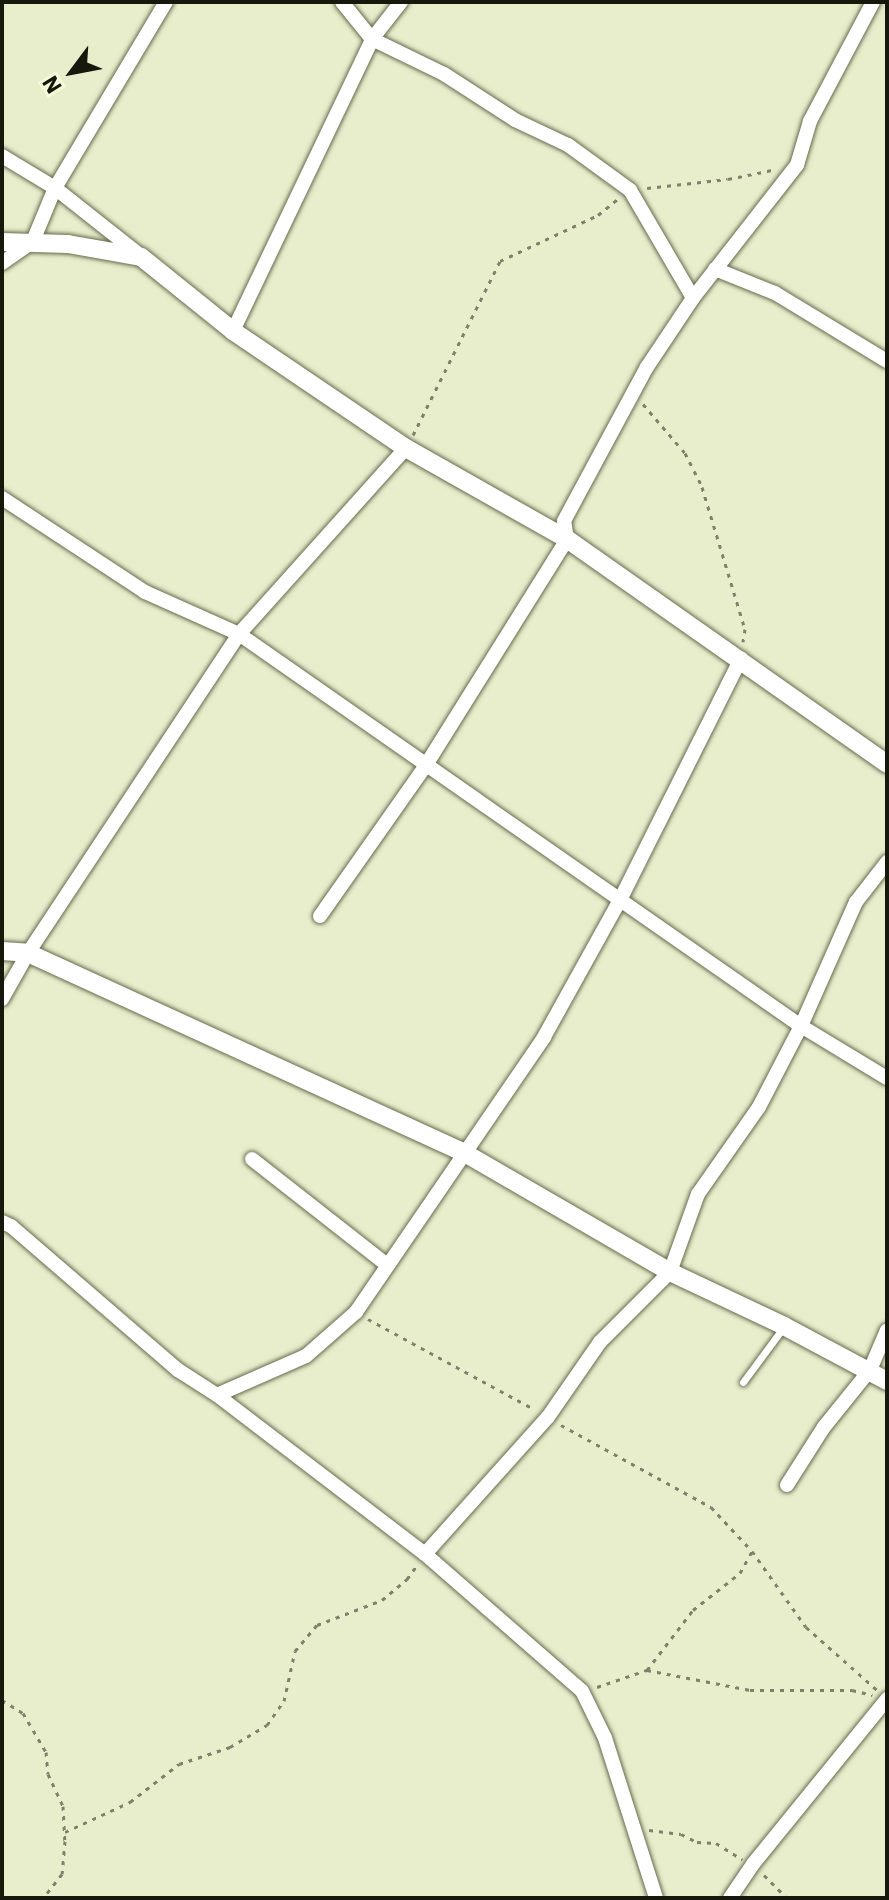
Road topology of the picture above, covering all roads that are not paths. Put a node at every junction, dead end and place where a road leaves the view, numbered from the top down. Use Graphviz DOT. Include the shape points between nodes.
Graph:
graph roads {
  1 [pos="166,2"];
  2 [pos="342,2"];
  3 [pos="401,2"];
  4 [pos="873,2"];
  5 [pos="372,39"];
  6 [pos="2,156"];
  7 [pos="55,188"];
  8 [pos="33,241"];
  9 [pos="2,242"];
  10 [pos="141,257"];
  11 [pos="2,263"];
  12 [pos="715,269"];
  13 [pos="693,298"];
  14 [pos="233,331"];
  15 [pos="887,361"];
  16 [pos="406,448"];
  17 [pos="2,498"];
  18 [pos="567,539"];
  19 [pos="239,634"];
  20 [pos="741,658"];
  21 [pos="887,764"];
  22 [pos="426,765"];
  23 [pos="887,862"];
  24 [pos="621,898"];
  25 [pos="320,916"];
  26 [pos="2,951"];
  27 [pos="28,953"];
  28 [pos="2,999"];
  29 [pos="801,1026"];
  30 [pos="887,1078"];
  31 [pos="463,1152"];
  32 [pos="252,1159"];
  33 [pos="2,1222"];
  34 [pos="387,1265"];
  35 [pos="670,1272"];
  36 [pos="784,1326"];
  37 [pos="887,1330"];
  38 [pos="870,1370"];
  39 [pos="887,1381"];
  40 [pos="743,1382"];
  41 [pos="217,1395"];
  42 [pos="787,1485"];
  43 [pos="425,1554"];
  44 [pos="887,1698"];
  45 [pos="656,1898"];
  46 [pos="730,1898"];
  1 -- 7 [label="street"];
  2 -- 5 [label="street"];
  3 -- 5 [label="street"];
  4 -- 12 [label="street" via="810,121 797,165"];
  5 -- 13 [label="street" via="568,145 630,190"];
  5 -- 14 [label="street"];
  6 -- 7 [label="street"];
  7 -- 8 [label="street"];
  7 -- 10 [label="street"];
  8 -- 9 [label="main road"];
  8 -- 10 [label="main road"];
  8 -- 11 [label="street"];
  10 -- 14 [label="main road"];
  12 -- 13 [label="street"];
  12 -- 15 [label="street" via="775,293"];
  13 -- 18 [label="street" via="632,394 564,521"];
  14 -- 16 [label="main road"];
  16 -- 18 [label="main road"];
  16 -- 19 [label="street"];
  17 -- 19 [label="street" via="145,592"];
  18 -- 20 [label="main road"];
  18 -- 22 [label="street"];
  19 -- 22 [label="street"];
  19 -- 27 [label="street"];
  20 -- 21 [label="main road"];
  20 -- 24 [label="street"];
  22 -- 24 [label="street"];
  22 -- 25 [label="street"];
  23 -- 29 [label="street" via="856,902"];
  24 -- 29 [label="street"];
  24 -- 31 [label="street" via="544,1037"];
  26 -- 27 [label="main road"];
  27 -- 28 [label="street"];
  27 -- 31 [label="main road"];
  29 -- 30 [label="street"];
  29 -- 35 [label="street" via="759,1107 698,1194"];
  31 -- 34 [label="street"];
  31 -- 35 [label="main road"];
  32 -- 34 [label="street"];
  33 -- 41 [label="street" via="178,1370"];
  34 -- 41 [label="street" via="337,1333 306,1356"];
  35 -- 36 [label="main road"];
  35 -- 43 [label="street" via="600,1342 548,1417"];
  36 -- 38 [label="main road"];
  36 -- 40 [label="lane"];
  37 -- 38 [label="street"];
  38 -- 39 [label="main road"];
  38 -- 42 [label="street"];
  41 -- 43 [label="street"];
  43 -- 45 [label="street" via="582,1691 605,1738"];
  44 -- 46 [label="street"];
}
